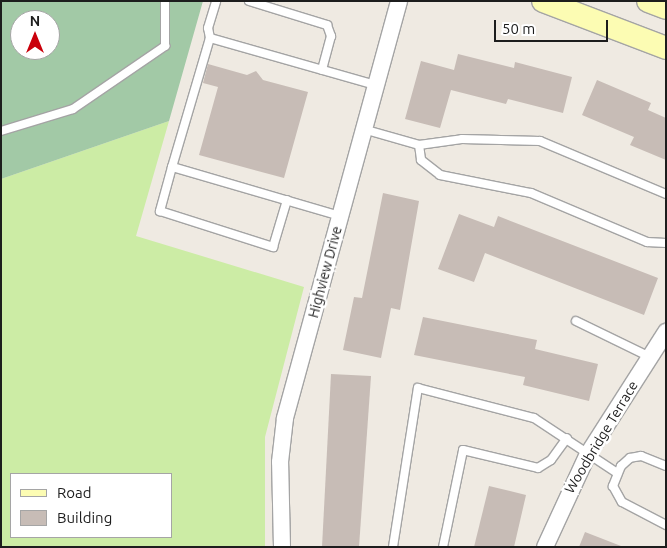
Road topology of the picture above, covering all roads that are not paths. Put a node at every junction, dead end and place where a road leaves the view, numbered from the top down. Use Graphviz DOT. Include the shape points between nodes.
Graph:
graph roads {
  1 [pos="165,1"];
  2 [pos="216,1"];
  3 [pos="249,1"];
  4 [pos="399,1"];
  5 [pos="543,1"];
  6 [pos="648,1"];
  7 [pos="666,8"];
  8 [pos="210,38"];
  9 [pos="666,48"];
  10 [pos="322,70"];
  11 [pos="375,85"];
  12 [pos="363,129"];
  13 [pos="1,131"];
  14 [pos="419,145"];
  15 [pos="172,167"];
  16 [pos="666,194"];
  17 [pos="286,200"];
  18 [pos="340,216"];
  19 [pos="666,244"];
  20 [pos="576,321"];
  21 [pos="666,332"];
  22 [pos="650,358"];
  23 [pos="567,438"];
  24 [pos="588,454"];
  25 [pos="666,466"];
  26 [pos="618,473"];
  27 [pos="666,525"];
  28 [pos="282,547"];
  29 [pos="393,547"];
  30 [pos="443,547"];
  31 [pos="545,547"];
  1 -- 13 [label="lane" via="165,46 73,109"];
  2 -- 8 [label="lane" via="208,28"];
  3 -- 10 [label="lane" via="327,25 331,36"];
  4 -- 11 [label="street, Highview Drive"];
  5 -- 9 [label="street"];
  6 -- 7 [label="street"];
  8 -- 10 [label="lane"];
  8 -- 15 [label="lane"];
  10 -- 11 [label="lane"];
  11 -- 12 [label="street, Highview Drive"];
  12 -- 14 [label="lane"];
  12 -- 18 [label="street, Highview Drive"];
  14 -- 16 [label="lane" via="462,139 540,141"];
  14 -- 19 [label="lane" via="421,160 440,176 531,193 646,242"];
  15 -- 17 [label="lane"];
  15 -- 17 [label="lane" via="160,211 273,246"];
  17 -- 18 [label="lane"];
  18 -- 28 [label="street, Highview Drive" via="283,429 280,476"];
  20 -- 22 [label="lane"];
  21 -- 22 [label="street, Woodbridge Terrace"];
  22 -- 24 [label="street, Woodbridge Terrace"];
  23 -- 24 [label="lane"];
  23 -- 29 [label="lane" via="517,411 418,388"];
  23 -- 30 [label="lane" via="551,460 538,468 463,450"];
  24 -- 26 [label="lane"];
  24 -- 31 [label="street, Woodbridge Terrace"];
  25 -- 26 [label="lane" via="637,456 626,460"];
  26 -- 27 [label="lane" via="613,486 618,499"];
}
